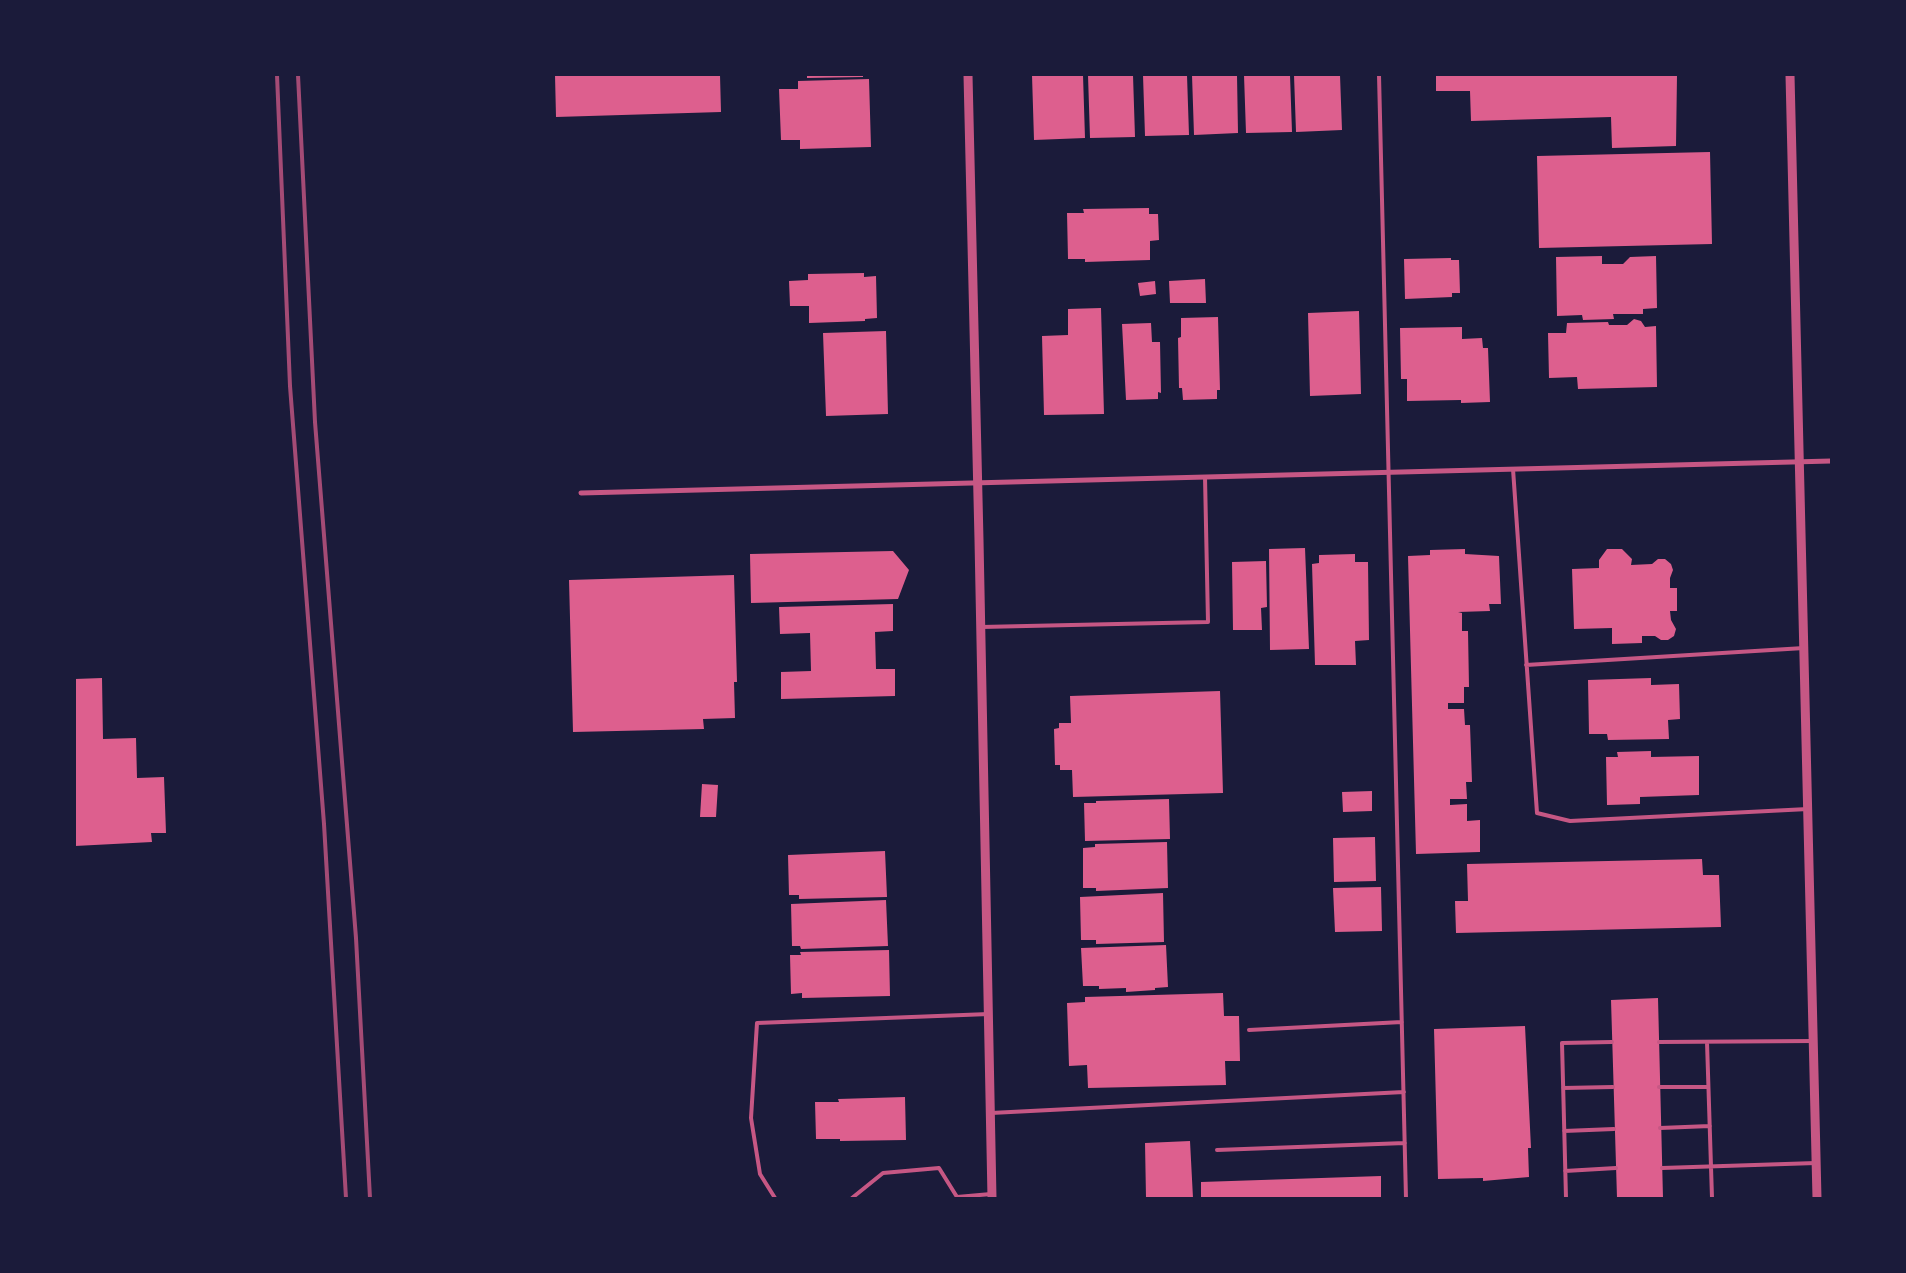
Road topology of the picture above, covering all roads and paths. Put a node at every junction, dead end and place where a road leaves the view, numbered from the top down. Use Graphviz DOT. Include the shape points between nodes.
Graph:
graph roads {
  1 [pos="968,75"];
  2 [pos="1379,75"];
  3 [pos="1790,75"];
  4 [pos="1831,461"];
  5 [pos="1800,462"];
  6 [pos="1513,469"];
  7 [pos="1389,472"];
  8 [pos="1205,477"];
  9 [pos="978,482"];
  10 [pos="582,493"];
  11 [pos="981,627"];
  12 [pos="1804,648"];
  13 [pos="1526,665"];
  14 [pos="1808,809"];
  15 [pos="988,1014"];
  16 [pos="1402,1022"];
  17 [pos="1248,1030"];
  18 [pos="1813,1041"];
  19 [pos="1612,1042"];
  20 [pos="1659,1042"];
  21 [pos="1707,1042"];
  22 [pos="1708,1086"];
  23 [pos="1613,1087"];
  24 [pos="1659,1087"];
  25 [pos="1563,1088"];
  26 [pos="1404,1092"];
  27 [pos="990,1113"];
  28 [pos="1710,1126"];
  29 [pos="1660,1128"];
  30 [pos="1614,1129"];
  31 [pos="1564,1130"];
  32 [pos="1405,1143"];
  33 [pos="1217,1150"];
  34 [pos="1816,1163"];
  35 [pos="1710,1166"];
  36 [pos="1616,1168"];
  37 [pos="1662,1168"];
  38 [pos="1565,1170"];
  39 [pos="992,1196"];
  40 [pos="775,1198"];
  41 [pos="852,1198"];
  42 [pos="957,1198"];
  43 [pos="1406,1198"];
  44 [pos="1566,1198"];
  45 [pos="1712,1198"];
  46 [pos="1817,1198"];
  1 -- 9 [label="street"];
  2 -- 7 [label="lane"];
  3 -- 5 [label="street"];
  4 -- 5 [label="street"];
  5 -- 6 [label="street"];
  5 -- 12 [label="street"];
  6 -- 7 [label="street"];
  6 -- 13 [label="lane"];
  7 -- 8 [label="street"];
  7 -- 16 [label="lane"];
  8 -- 9 [label="street"];
  8 -- 11 [label="lane" via="1208,622"];
  9 -- 10 [label="street"];
  9 -- 11 [label="street"];
  11 -- 15 [label="street"];
  12 -- 13 [label="lane"];
  12 -- 14 [label="street"];
  13 -- 14 [label="lane" via="1537,813 1570,821"];
  14 -- 18 [label="street"];
  15 -- 27 [label="street"];
  15 -- 40 [label="lane" via="757,1023 751,1118 760,1174"];
  16 -- 17 [label="lane"];
  16 -- 26 [label="lane"];
  18 -- 21 [label="lane"];
  18 -- 34 [label="street"];
  19 -- 25 [label="lane" via="1562,1043"];
  20 -- 21 [label="lane"];
  21 -- 22 [label="lane"];
  22 -- 24 [label="lane"];
  22 -- 28 [label="lane"];
  23 -- 25 [label="lane"];
  25 -- 31 [label="lane"];
  26 -- 27 [label="lane"];
  26 -- 32 [label="lane"];
  27 -- 39 [label="street"];
  28 -- 29 [label="lane"];
  28 -- 35 [label="lane"];
  30 -- 31 [label="lane"];
  31 -- 38 [label="lane"];
  32 -- 33 [label="lane"];
  32 -- 43 [label="lane"];
  34 -- 35 [label="lane"];
  34 -- 46 [label="street"];
  35 -- 37 [label="lane"];
  35 -- 45 [label="lane"];
  36 -- 38 [label="lane"];
  38 -- 44 [label="lane"];
  39 -- 42 [label="lane"];
  41 -- 42 [label="lane" via="883,1173 938,1168"];
}
